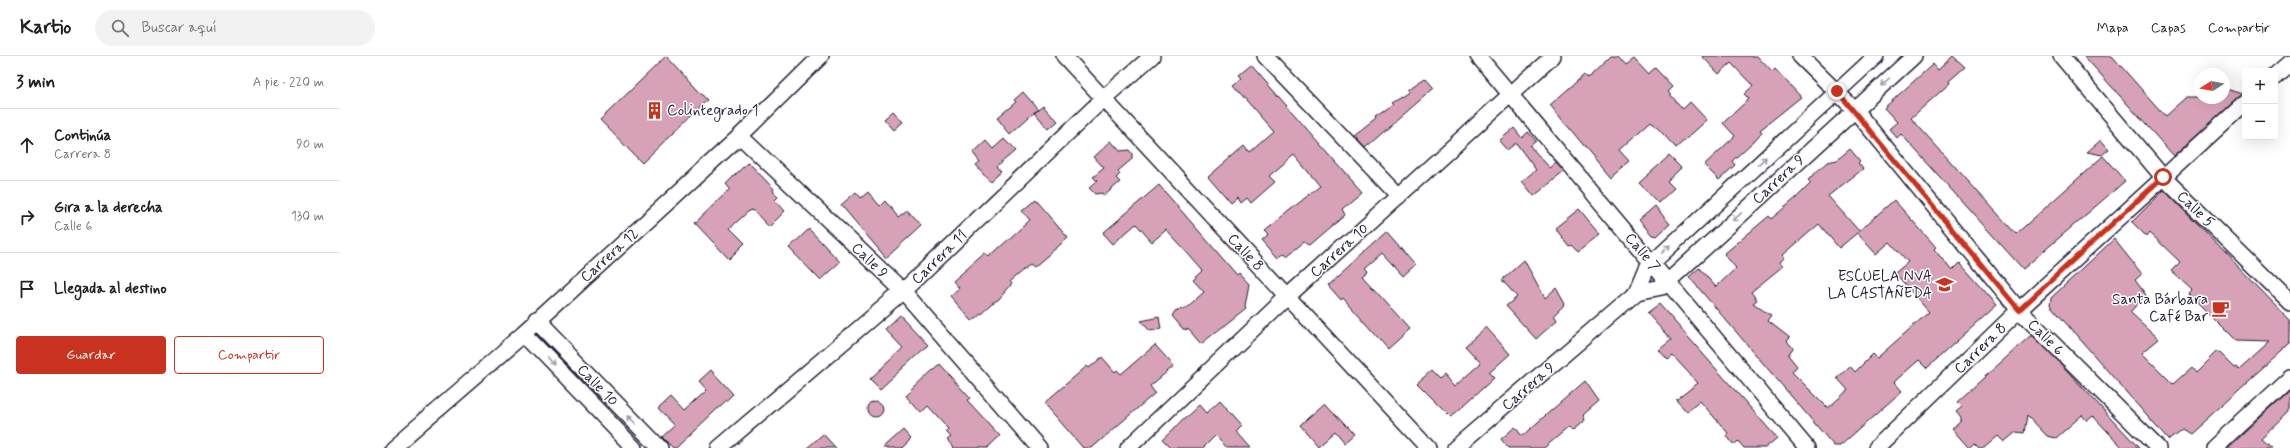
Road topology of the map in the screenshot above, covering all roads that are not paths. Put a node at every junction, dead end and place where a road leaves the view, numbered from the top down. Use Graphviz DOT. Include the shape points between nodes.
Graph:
graph roads {
  1 [pos="821,56"];
  2 [pos="1064,56"];
  3 [pos="1152,56"];
  4 [pos="1265,56"];
  5 [pos="1478,56"];
  6 [pos="1553,56"];
  7 [pos="1800,56"];
  8 [pos="1876,56"];
  9 [pos="1914,56"];
  10 [pos="2062,56"];
  11 [pos="2290,62"];
  12 [pos="2278,73"];
  13 [pos="1837,91"];
  14 [pos="1511,96"];
  15 [pos="1104,98"];
  16 [pos="2244,104"];
  17 [pos="1854,109"];
  18 [pos="740,136"];
  19 [pos="2163,177"];
  20 [pos="1399,196"];
  21 [pos="1652,263"];
  22 [pos="1667,281"];
  23 [pos="903,291"];
  24 [pos="1637,292"];
  25 [pos="1288,296"];
  26 [pos="2290,302"];
  27 [pos="2019,310"];
  28 [pos="536,321"];
  29 [pos="524,334"];
  30 [pos="2290,377"];
  31 [pos="392,448"];
  32 [pos="634,448"];
  33 [pos="660,448"];
  34 [pos="718,448"];
  35 [pos="1039,448"];
  36 [pos="1128,448"];
  37 [pos="1428,448"];
  38 [pos="1455,448"];
  39 [pos="1807,448"];
  40 [pos="1876,448"];
  41 [pos="2158,448"];
  42 [pos="2213,448"];
  1 -- 18 [label="street, Carrera 12"];
  2 -- 15 [label="street, Calle 8"];
  3 -- 15 [label="street, Carrera 11"];
  4 -- 20 [label="street"];
  5 -- 14 [label="street, Calle 7"];
  6 -- 14 [label="street, Carrera 10"];
  7 -- 13 [label="street, Calle 6"];
  8 -- 13 [label="street, Carrera 9"];
  9 -- 17 [label="street, Carrera 9, one-way"];
  10 -- 19 [label="street, Calle 5"];
  11 -- 12 [label="street"];
  13 -- 17 [label="street, Calle 6"];
  21 -- 13 [label="street, Carrera 9, one-way"];
  14 -- 20 [label="street, Carrera 10"];
  14 -- 21 [label="street, Calle 7"];
  15 -- 23 [label="street, Carrera 11"];
  15 -- 25 [label="street, Calle 8"];
  16 -- 19 [label="street, Carrera 8"];
  17 -- 22 [label="street, Carrera 9, one-way"];
  17 -- 27 [label="street, Calle 6"];
  18 -- 23 [label="street, Calle 9"];
  18 -- 28 [label="street, Carrera 12"];
  19 -- 26 [label="street, Calle 5"];
  19 -- 27 [label="street, Carrera 8"];
  20 -- 25 [label="street, Carrera 10"];
  21 -- 22 [label="street, Calle 7"];
  21 -- 24 [label="street, Carrera 9" via="1646,268"];
  22 -- 24 [label="street, Carrera 9" via="1662,287"];
  22 -- 39 [label="street, Calle 7"];
  23 -- 34 [label="street, Carrera 11"];
  23 -- 35 [label="street, Calle 9"];
  24 -- 38 [label="street, Carrera 9"];
  25 -- 36 [label="street, Carrera 10"];
  25 -- 37 [label="street, Calle 8"];
  27 -- 40 [label="street, Carrera 8"];
  27 -- 41 [label="street, Calle 6"];
  28 -- 29 [label="street, Carrera 12"];
  33 -- 28 [label="street, Calle 10, one-way"];
  29 -- 31 [label="street, Carrera 12"];
  29 -- 32 [label="street, Calle 10, one-way"];
  30 -- 42 [label="street"];
}
